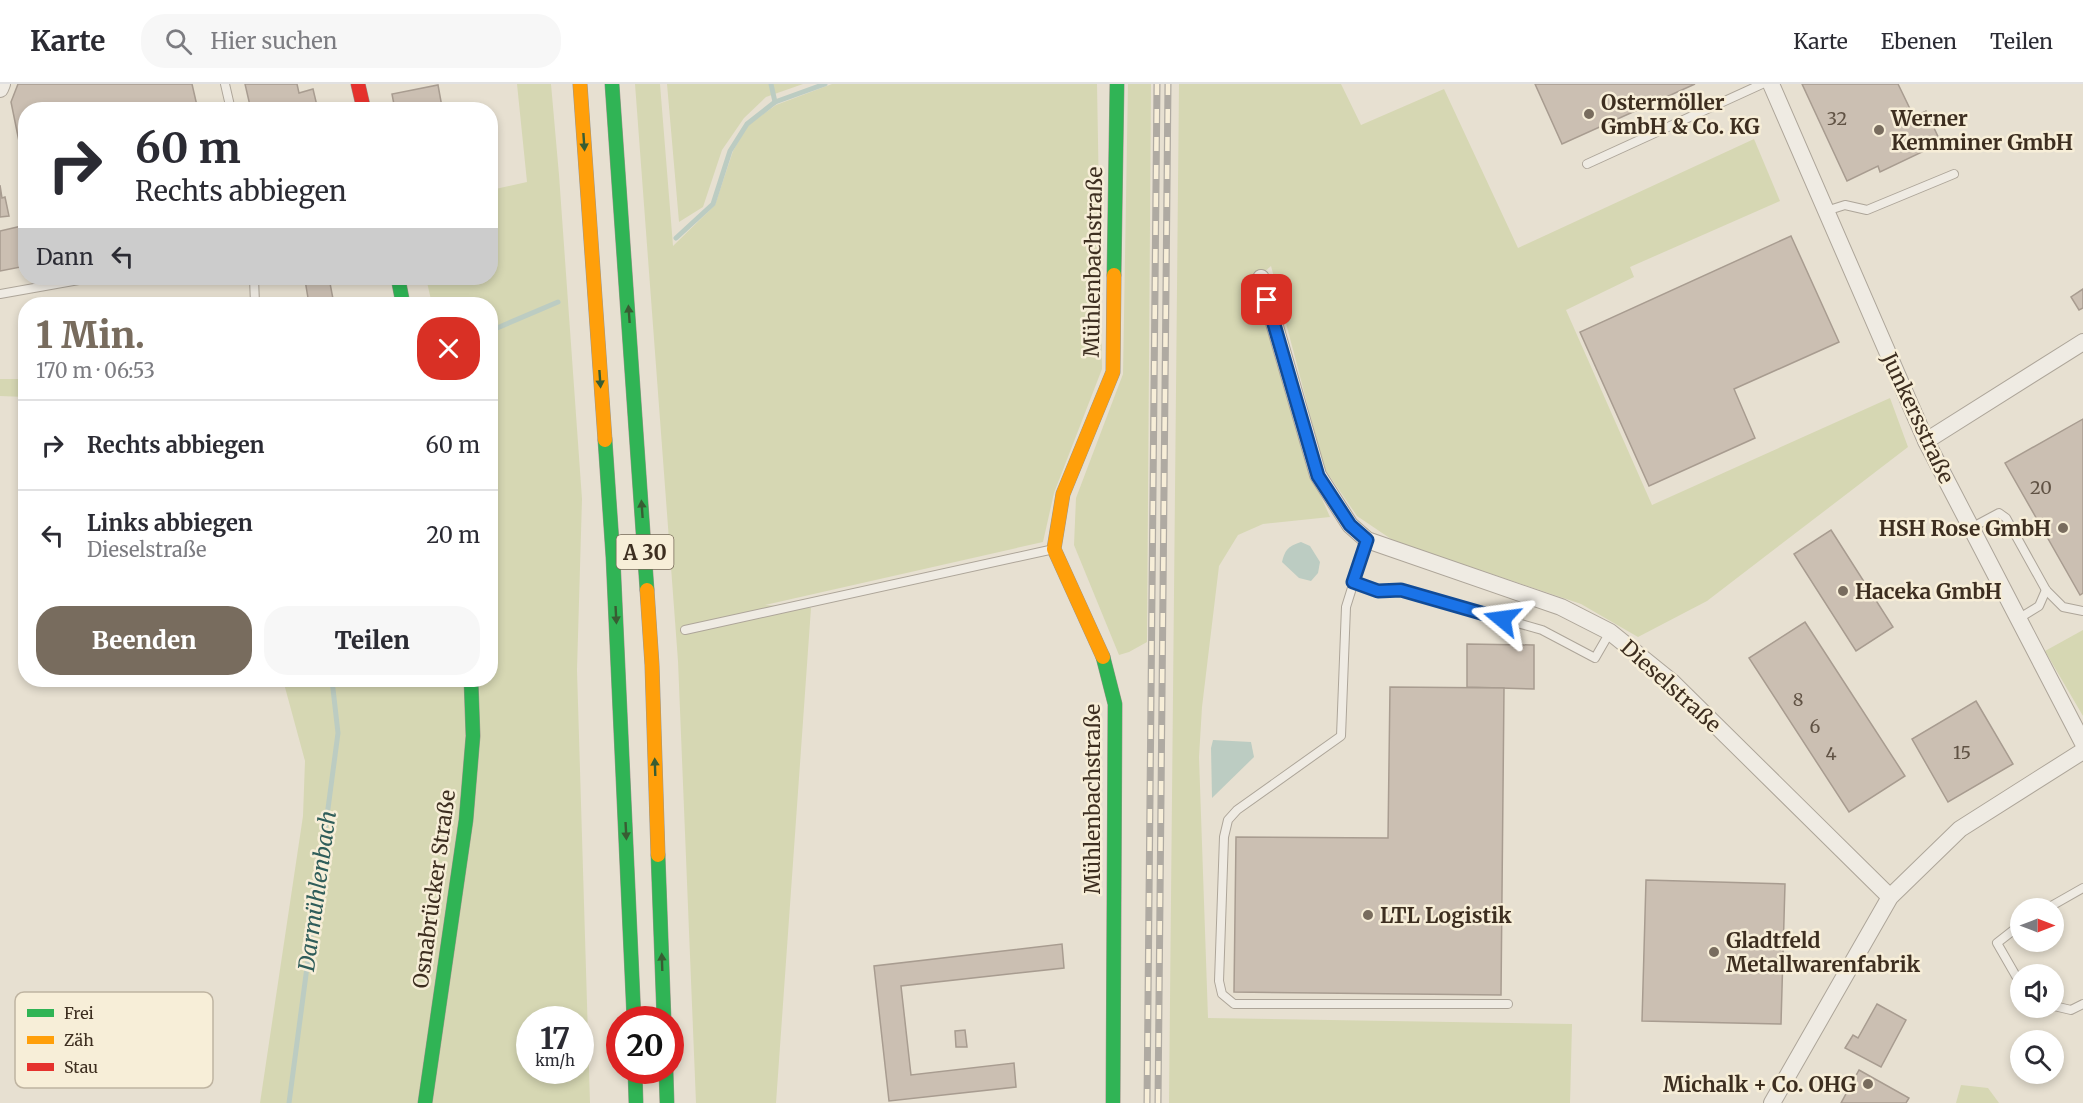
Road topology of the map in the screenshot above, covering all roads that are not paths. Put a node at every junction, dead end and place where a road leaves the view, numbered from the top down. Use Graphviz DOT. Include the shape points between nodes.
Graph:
graph roads {
  1 [pos="2,84"];
  2 [pos="225,84"];
  3 [pos="579,84"];
  4 [pos="612,84"];
  5 [pos="1117,84"];
  6 [pos="1762,84"];
  7 [pos="1771,84"];
  8 [pos="362,85"];
  9 [pos="0,89"];
  10 [pos="229,102"];
  11 [pos="363,102"];
  12 [pos="1587,164"];
  13 [pos="1954,174"];
  14 [pos="1826,211"];
  15 [pos="1261,278"];
  16 [pos="51,285"];
  17 [pos="0,294"];
  18 [pos="2083,342"];
  19 [pos="1926,441"];
  20 [pos="1971,528"];
  21 [pos="1367,540"];
  22 [pos="1054,549"];
  23 [pos="1353,582"];
  24 [pos="2046,590"];
  25 [pos="2083,611"];
  26 [pos="2018,619"];
  27 [pos="685,630"];
  28 [pos="1610,632"];
  29 [pos="471,687"];
  30 [pos="2083,743"];
  31 [pos="2083,751"];
  32 [pos="2083,888"];
  33 [pos="1890,897"];
  34 [pos="2064,899"];
  35 [pos="2010,933"];
  36 [pos="2010,966"];
  37 [pos="1508,1004"];
  38 [pos="2083,1004"];
  39 [pos="633,1006"];
  40 [pos="664,1006"];
  41 [pos="2064,1008"];
  42 [pos="635,1084"];
  43 [pos="666,1084"];
  44 [pos="425,1103"];
  45 [pos="636,1103"];
  46 [pos="667,1103"];
  47 [pos="1113,1103"];
  48 [pos="1772,1103"];
  1 -- 9 [label="street"];
  2 -- 10 [label="lane"];
  3 -- 39 [label="main road, A 30, one-way" via="613,557"];
  40 -- 4 [label="main road, A 30, one-way" via="652,665"];
  5 -- 22 [label="main road, Mühlenbachstraße" via="1113,372 1064,494"];
  6 -- 12 [label="lane"];
  7 -- 14 [label="street, Junkersstraße"];
  8 -- 11 [label="main road"];
  13 -- 14 [label="lane" via="1867,210 1845,205"];
  14 -- 19 [label="street, Junkersstraße"];
  15 -- 21 [label="street, Dieselstraße" via="1318,476 1350,525"];
  16 -- 17 [label="lane"];
  18 -- 19 [label="street"];
  19 -- 20 [label="street, Junkersstraße"];
  20 -- 24 [label="lane" via="1999,513 2006,518"];
  20 -- 26 [label="street, Junkersstraße"];
  21 -- 23 [label="lane"];
  21 -- 28 [label="street, Dieselstraße" via="1561,607"];
  22 -- 27 [label="lane"];
  22 -- 47 [label="main road, Mühlenbachstraße" via="1104,658 1115,704"];
  23 -- 28 [label="lane" via="1378,591 1401,590 1542,630 1595,658"];
  23 -- 37 [label="lane" via="1346,607 1341,736 1228,820 1224,837 1219,981 1222,994 1234,1004"];
  24 -- 25 [label="lane" via="2063,607"];
  24 -- 26 [label="lane" via="2039,606"];
  26 -- 30 [label="street, Junkersstraße"];
  28 -- 33 [label="street, Dieselstraße" via="1672,682"];
  29 -- 44 [label="main road, Osnabrücker Straße" via="473,749 468,813"];
  31 -- 33 [label="street" via="1960,829"];
  32 -- 34 [label="lane"];
  33 -- 48 [label="street"];
  35 -- 36 [label="lane" via="1997,943"];
  38 -- 41 [label="lane" via="2071,1010"];
  42 -- 45 [label="main road"];
  43 -- 46 [label="main road"];
}
